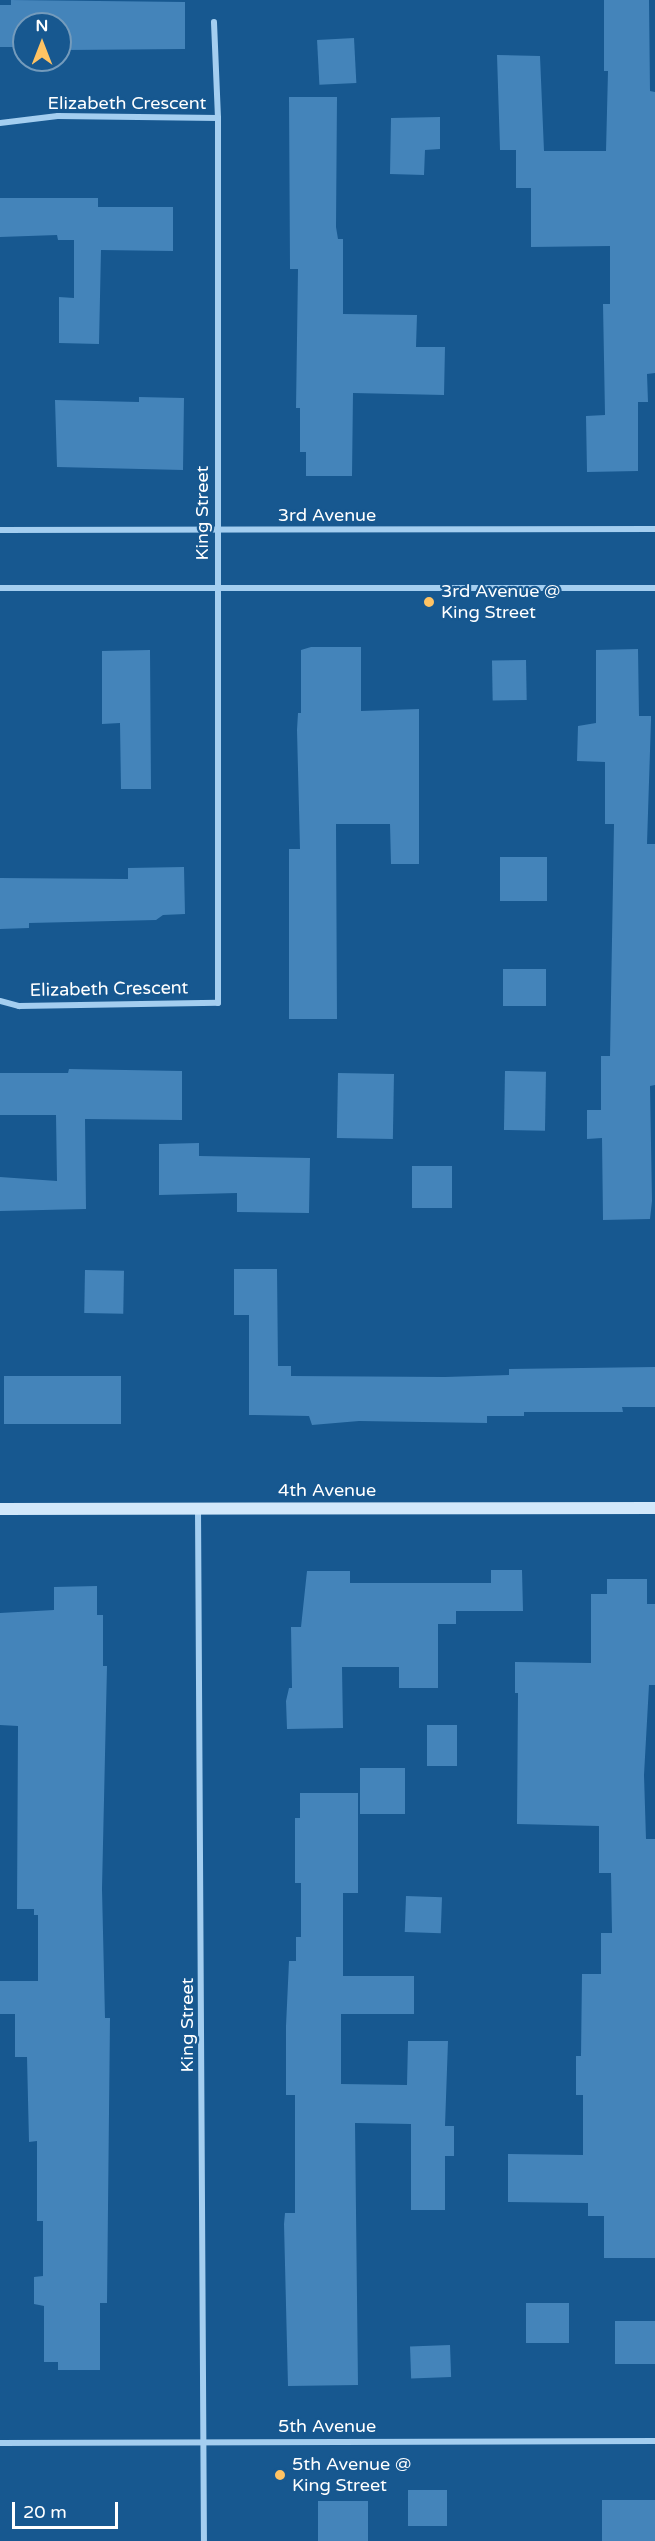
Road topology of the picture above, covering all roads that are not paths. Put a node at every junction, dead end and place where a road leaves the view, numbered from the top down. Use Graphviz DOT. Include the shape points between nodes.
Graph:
graph roads {
  1 [pos="214,22"];
  2 [pos="218,118"];
  3 [pos="0,123"];
  4 [pos="655,529"];
  5 [pos="0,530"];
  6 [pos="217,530"];
  7 [pos="0,588"];
  8 [pos="218,588"];
  9 [pos="655,588"];
  10 [pos="0,1001"];
  11 [pos="218,1003"];
  12 [pos="655,1508"];
  13 [pos="0,1509"];
  14 [pos="198,1509"];
  15 [pos="205,2441"];
  16 [pos="655,2441"];
  17 [pos="0,2443"];
  18 [pos="204,2541"];
  1 -- 2 [label="street, King Street"];
  2 -- 3 [label="street, Elizabeth Crescent" via="58,116"];
  2 -- 6 [label="street, King Street"];
  4 -- 6 [label="street, 3rd Avenue"];
  5 -- 6 [label="street, 3rd Avenue"];
  6 -- 8 [label="street, King Street"];
  7 -- 8 [label="street"];
  8 -- 9 [label="street"];
  8 -- 11 [label="street, King Street"];
  10 -- 11 [label="street, Elizabeth Crescent" via="19,1006"];
  12 -- 14 [label="street, 4th Avenue"];
  13 -- 14 [label="street, 4th Avenue"];
  14 -- 15 [label="street, King Street"];
  15 -- 16 [label="street, 5th Avenue"];
  15 -- 17 [label="street, 5th Avenue"];
  15 -- 18 [label="street, King Street"];
}
